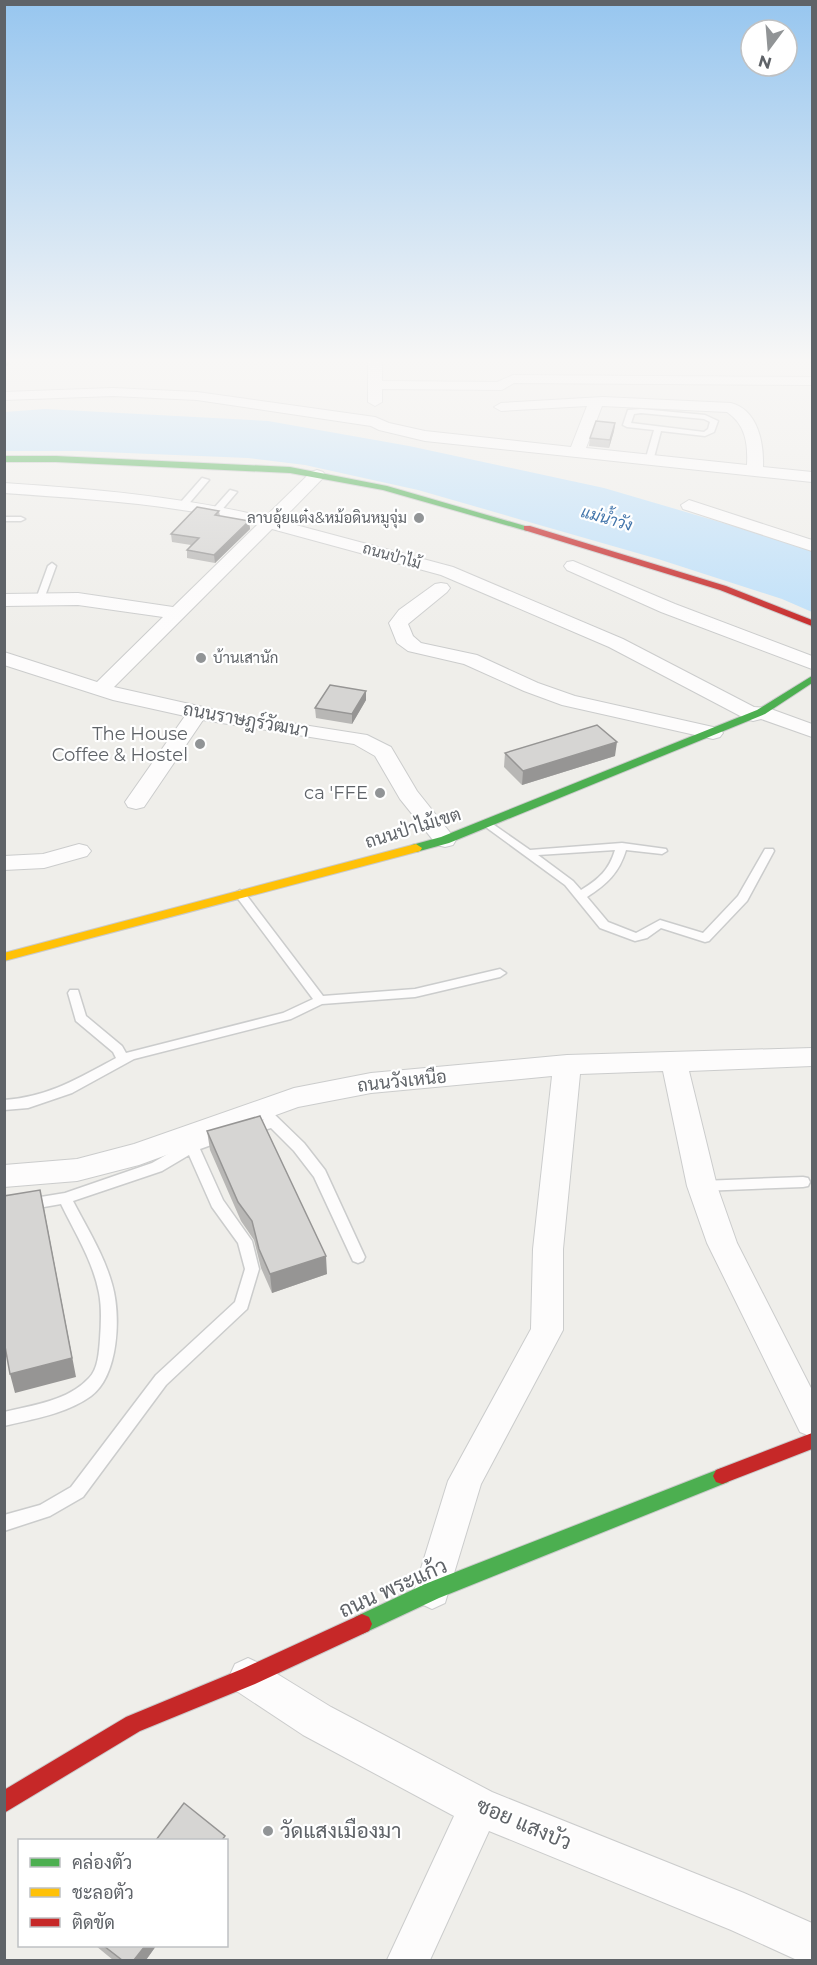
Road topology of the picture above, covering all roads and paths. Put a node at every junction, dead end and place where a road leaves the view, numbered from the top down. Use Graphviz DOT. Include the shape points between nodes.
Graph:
graph roads {
  1 [pos="543,450"];
  2 [pos="577,450"];
  3 [pos="652,450"];
  4 [pos="756,450"];
  5 [pos="576,453"];
  6 [pos="4,459"];
  7 [pos="649,461"];
  8 [pos="755,471"];
  9 [pos="317,476"];
  10 [pos="813,477"];
  11 [pos="206,480"];
  12 [pos="4,488"];
  13 [pos="233,492"];
  14 [pos="183,505"];
  15 [pos="689,505"];
  16 [pos="217,510"];
  17 [pos="4,519"];
  18 [pos="21,519"];
  19 [pos="270,523"];
  20 [pos="813,546"];
  21 [pos="52,566"];
  22 [pos="573,566"];
  23 [pos="441,588"];
  24 [pos="40,599"];
  25 [pos="4,600"];
  26 [pos="178,614"];
  27 [pos="813,623"];
  28 [pos="4,658"];
  29 [pos="813,663"];
  30 [pos="813,680"];
  31 [pos="101,689"];
  32 [pos="198,712"];
  33 [pos="757,713"];
  34 [pos="813,731"];
  35 [pos="713,733"];
  36 [pos="136,802"];
  37 [pos="487,823"];
  38 [pos="445,840"];
  39 [pos="622,846"];
  40 [pos="79,851"];
  41 [pos="662,851"];
  42 [pos="770,851"];
  43 [pos="529,853"];
  44 [pos="4,863"];
  45 [pos="240,894"];
  46 [pos="580,896"];
  47 [pos="4,957"];
  48 [pos="500,973"];
  49 [pos="74,993"];
  50 [pos="320,1000"];
  51 [pos="813,1058"];
  52 [pos="123,1059"];
  53 [pos="674,1062"];
  54 [pos="567,1065"];
  55 [pos="4,1105"];
  56 [pos="268,1116"];
  57 [pos="192,1147"];
  58 [pos="4,1176"];
  59 [pos="803,1182"];
  60 [pos="702,1186"];
  61 [pos="65,1198"];
  62 [pos="4,1209"];
  63 [pos="358,1257"];
  64 [pos="4,1419"];
  65 [pos="813,1422"];
  66 [pos="813,1441"];
  67 [pos="4,1523"];
  68 [pos="432,1591"];
  69 [pos="248,1677"];
  70 [pos="4,1802"];
  71 [pos="479,1807"];
  72 [pos="813,1945"];
  73 [pos="408,1960"];
  1 -- 5 [label="street"];
  2 -- 5 [label="street"];
  3 -- 7 [label="lane"];
  4 -- 8 [label="street"];
  5 -- 7 [label="street"];
  6 -- 9 [label="street" via="214,465"];
  7 -- 8 [label="street"];
  8 -- 10 [label="street"];
  9 -- 19 [label="street"];
  9 -- 27 [label="street" via="384,488 574,541 723,588"];
  11 -- 14 [label="lane"];
  12 -- 14 [label="street, ถนนป่าไม้" via="123,496"];
  13 -- 16 [label="lane"];
  14 -- 16 [label="street, ถนนป่าไม้"];
  15 -- 20 [label="street"];
  16 -- 19 [label="street, ถนนป่าไม้"];
  17 -- 18 [label="lane"];
  19 -- 26 [label="street"];
  19 -- 33 [label="street, ถนนป่าไม้" via="447,571 616,643"];
  21 -- 24 [label="lane"];
  22 -- 29 [label="street" via="668,608"];
  23 -- 35 [label="street" via="398,623 404,639 415,647 470,659 569,701"];
  24 -- 25 [label="street"];
  24 -- 26 [label="street" via="78,599"];
  26 -- 31 [label="street"];
  28 -- 31 [label="street, ถนนราษฎร์วัฒนา"];
  30 -- 33 [label="street, ถนนป่าไม้เขต"];
  31 -- 32 [label="street, ถนนราษฎร์วัฒนา"];
  32 -- 36 [label="street"];
  32 -- 38 [label="street, ถนนราษฎร์วัฒนา" via="360,739 383,752 408,794"];
  33 -- 34 [label="street, ถนนป่าไม้"];
  33 -- 35 [label="street, ถนนป่าไม้เขต"];
  35 -- 37 [label="street, ถนนป่าไม้เขต"];
  37 -- 38 [label="street, ถนนป่าไม้เขต"];
  37 -- 43 [label="lane"];
  38 -- 45 [label="street, ถนนป่าไม้เขต"];
  39 -- 41 [label="lane"];
  39 -- 43 [label="lane"];
  39 -- 46 [label="lane" via="610,877"];
  40 -- 44 [label="street" via="44,861"];
  42 -- 46 [label="lane" via="743,898 705,938 660,924 643,935 629,937 601,923"];
  43 -- 46 [label="lane"];
  45 -- 47 [label="street, ถนนป่าไม้เขต"];
  45 -- 50 [label="lane"];
  48 -- 50 [label="lane" via="415,993"];
  49 -- 52 [label="lane" via="80,1018 118,1049"];
  50 -- 52 [label="lane" via="287,1016"];
  51 -- 53 [label="street, ถนนวังเหนือ"];
  52 -- 55 [label="lane" via="67,1090 28,1103"];
  53 -- 54 [label="street, ถนนวังเหนือ"];
  53 -- 60 [label="street"];
  54 -- 56 [label="street, ถนนวังเหนือ" via="371,1083 294,1098"];
  54 -- 68 [label="street" via="548,1249 547,1330 465,1481"];
  56 -- 57 [label="lane"];
  56 -- 58 [label="street, ถนนวังเหนือ" via="77,1170"];
  56 -- 63 [label="lane" via="320,1174"];
  57 -- 61 [label="lane" via="157,1167"];
  57 -- 67 [label="lane" via="217,1203 245,1241 252,1269 242,1305 161,1380 77,1492 44,1511"];
  59 -- 60 [label="lane"];
  60 -- 65 [label="street" via="722,1243"];
  61 -- 62 [label="lane"];
  61 -- 64 [label="lane" via="107,1293 105,1364 93,1384 81,1394 57,1405"];
  66 -- 68 [label="street, ถนน พระแก้ว"];
  68 -- 69 [label="street, ถนน พระแก้ว"];
  69 -- 70 [label="street, ถนน พระแก้ว" via="133,1724"];
  69 -- 71 [label="street, ซอย แสงบัว" via="317,1721"];
  71 -- 72 [label="street, ซอย แสงบัว"];
  71 -- 73 [label="street"];
}
